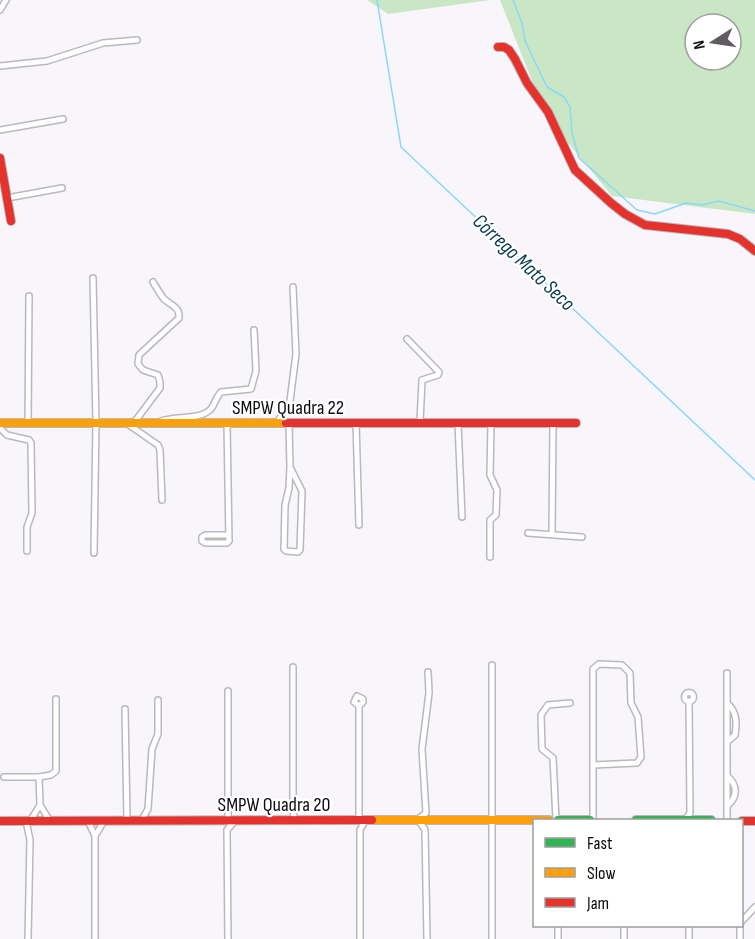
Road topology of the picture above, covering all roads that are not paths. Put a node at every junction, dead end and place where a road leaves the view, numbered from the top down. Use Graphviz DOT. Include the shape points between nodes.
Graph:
graph roads {
  1 [pos="6,0"];
  2 [pos="0,10"];
  3 [pos="137,40"];
  4 [pos="498,47"];
  5 [pos="0,66"];
  6 [pos="63,119"];
  7 [pos="0,130"];
  8 [pos="0,158"];
  9 [pos="62,188"];
  10 [pos="7,198"];
  11 [pos="10,221"];
  12 [pos="755,251"];
  13 [pos="93,278"];
  14 [pos="153,282"];
  15 [pos="292,286"];
  16 [pos="29,296"];
  17 [pos="254,330"];
  18 [pos="406,339"];
  19 [pos="156,422"];
  20 [pos="420,422"];
  21 [pos="0,423"];
  22 [pos="28,423"];
  23 [pos="96,423"];
  24 [pos="227,423"];
  25 [pos="277,423"];
  26 [pos="356,423"];
  27 [pos="458,423"];
  28 [pos="491,423"];
  29 [pos="553,423"];
  30 [pos="576,423"];
  31 [pos="130,424"];
  32 [pos="289,424"];
  33 [pos="0,428"];
  34 [pos="290,467"];
  35 [pos="162,500"];
  36 [pos="462,517"];
  37 [pos="359,525"];
  38 [pos="528,533"];
  39 [pos="222,534"];
  40 [pos="552,534"];
  41 [pos="229,535"];
  42 [pos="582,537"];
  43 [pos="222,543"];
  44 [pos="27,551"];
  45 [pos="94,553"];
  46 [pos="490,557"];
  47 [pos="492,665"];
  48 [pos="293,667"];
  49 [pos="428,672"];
  50 [pos="727,673"];
  51 [pos="228,691"];
  52 [pos="56,699"];
  53 [pos="158,700"];
  54 [pos="689,701"];
  55 [pos="570,703"];
  56 [pos="359,706"];
  57 [pos="125,709"];
  58 [pos="593,765"];
  59 [pos="4,777"];
  60 [pos="39,777"];
  61 [pos="40,804"];
  62 [pos="148,809"];
  63 [pos="426,813"];
  64 [pos="292,818"];
  65 [pos="557,819"];
  66 [pos="592,819"];
  67 [pos="689,819"];
  68 [pos="727,819"];
  69 [pos="104,820"];
  70 [pos="127,820"];
  71 [pos="491,820"];
  72 [pos="533,820"];
  73 [pos="0,821"];
  74 [pos="28,821"];
  75 [pos="50,821"];
  76 [pos="87,821"];
  77 [pos="141,821"];
  78 [pos="157,821"];
  79 [pos="359,821"];
  80 [pos="418,821"];
  81 [pos="432,821"];
  82 [pos="230,825"];
  83 [pos="360,830"];
  84 [pos="425,830"];
  85 [pos="95,836"];
  86 [pos="755,907"];
  87 [pos="743,921"];
  88 [pos="28,939"];
  89 [pos="95,939"];
  90 [pos="228,939"];
  91 [pos="360,939"];
  92 [pos="427,939"];
  93 [pos="492,939"];
  1 -- 2 [label="street"];
  3 -- 5 [label="street" via="103,43 47,61"];
  4 -- 12 [label="street" via="509,50 515,59 526,83 548,112 575,170 611,203 645,225 728,234"];
  6 -- 7 [label="street"];
  8 -- 10 [label="street"];
  9 -- 10 [label="street"];
  10 -- 11 [label="street"];
  13 -- 23 [label="street"];
  14 -- 31 [label="street" via="164,299 177,308 179,318 139,355 138,364 158,375 160,388"];
  15 -- 25 [label="street" via="296,354 290,401"];
  16 -- 22 [label="street"];
  17 -- 19 [label="street" via="256,371 251,389 221,392 205,413"];
  18 -- 20 [label="street" via="439,372 422,380"];
  19 -- 24 [label="street, SMPW Quadra 22"];
  19 -- 31 [label="street, SMPW Quadra 22"];
  20 -- 26 [label="street, SMPW Quadra 22"];
  20 -- 27 [label="street, SMPW Quadra 22"];
  21 -- 22 [label="street, SMPW Quadra 22"];
  22 -- 23 [label="street, SMPW Quadra 22"];
  23 -- 31 [label="street, SMPW Quadra 22"];
  23 -- 45 [label="street"];
  24 -- 25 [label="street, SMPW Quadra 22"];
  24 -- 41 [label="street"];
  25 -- 32 [label="street, SMPW Quadra 22"];
  26 -- 32 [label="street, SMPW Quadra 22"];
  26 -- 37 [label="street"];
  27 -- 28 [label="street, SMPW Quadra 22"];
  27 -- 36 [label="street"];
  28 -- 29 [label="street, SMPW Quadra 22"];
  28 -- 46 [label="street" via="490,475 497,490 496,515 490,520"];
  29 -- 30 [label="street, SMPW Quadra 22"];
  29 -- 40 [label="street"];
  31 -- 35 [label="street" via="158,445"];
  32 -- 34 [label="street"];
  33 -- 44 [label="street" via="7,435 31,442 32,513 27,527"];
  34 -- 34 [label="street" via="284,549 298,552 302,491"];
  38 -- 40 [label="street"];
  39 -- 41 [label="street"];
  39 -- 43 [label="street"];
  39 -- 43 [label="street" via="202,537 205,543"];
  40 -- 42 [label="street"];
  41 -- 43 [label="street" via="229,541"];
  47 -- 71 [label="street"];
  48 -- 64 [label="street"];
  49 -- 63 [label="street" via="422,749"];
  50 -- 68 [label="street"];
  51 -- 82 [label="street"];
  52 -- 60 [label="street" via="56,771"];
  53 -- 62 [label="street" via="158,734 152,749"];
  54 -- 67 [label="street"];
  55 -- 65 [label="street" via="548,705 541,714 542,749 553,758"];
  56 -- 79 [label="street"];
  57 -- 70 [label="street"];
  58 -- 58 [label="street" via="593,669 599,664 622,665 630,673 641,757 637,763"];
  58 -- 66 [label="street"];
  59 -- 60 [label="street"];
  60 -- 61 [label="street"];
  61 -- 74 [label="street"];
  61 -- 75 [label="street"];
  62 -- 77 [label="street"];
  62 -- 78 [label="street"];
  63 -- 80 [label="street"];
  63 -- 81 [label="street"];
  64 -- 79 [label="street, SMPW Quadra 20"];
  64 -- 82 [label="street, SMPW Quadra 20"];
  69 -- 70 [label="street, SMPW Quadra 20"];
  69 -- 76 [label="street, SMPW Quadra 20"];
  69 -- 85 [label="street"];
  70 -- 77 [label="street, SMPW Quadra 20"];
  71 -- 72 [label="street, SMPW Quadra 20"];
  71 -- 81 [label="street, SMPW Quadra 20"];
  71 -- 93 [label="street"];
  73 -- 74 [label="street, SMPW Quadra 20"];
  74 -- 75 [label="street, SMPW Quadra 20"];
  74 -- 88 [label="street"];
  75 -- 76 [label="street, SMPW Quadra 20"];
  76 -- 85 [label="street"];
  77 -- 78 [label="street, SMPW Quadra 20"];
  78 -- 82 [label="street, SMPW Quadra 20"];
  79 -- 80 [label="street, SMPW Quadra 20"];
  79 -- 83 [label="street"];
  79 -- 83 [label="street"];
  80 -- 81 [label="street, SMPW Quadra 20"];
  80 -- 84 [label="street"];
  81 -- 84 [label="street"];
  82 -- 90 [label="street"];
  83 -- 91 [label="street"];
  84 -- 92 [label="street"];
  85 -- 89 [label="street"];
  86 -- 87 [label="street"];
}
